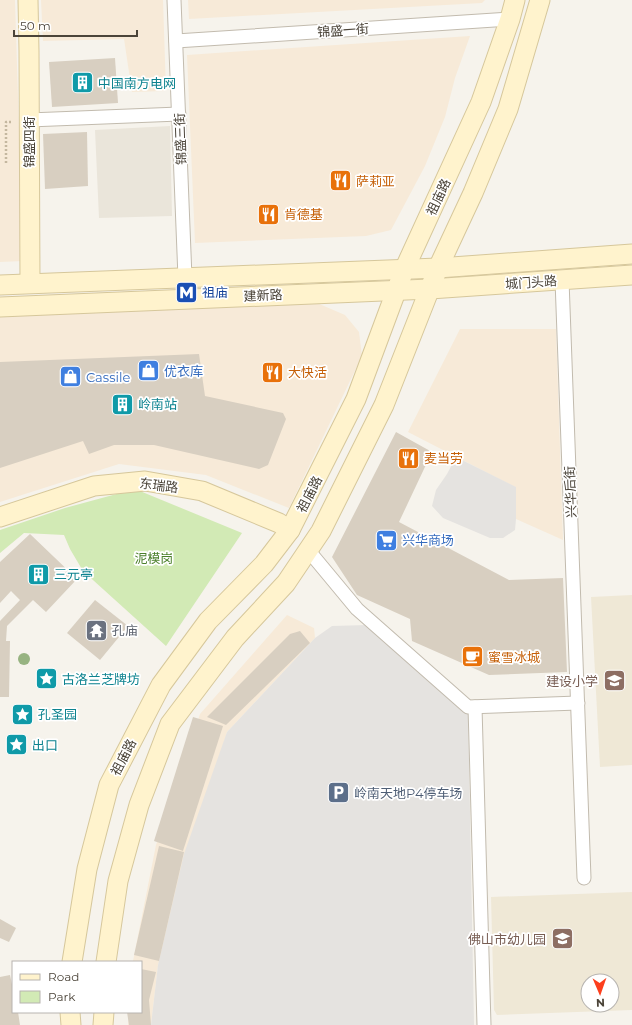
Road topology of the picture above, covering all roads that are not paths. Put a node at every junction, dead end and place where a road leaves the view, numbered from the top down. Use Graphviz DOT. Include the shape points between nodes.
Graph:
graph roads {
  1 [pos="28,0"];
  2 [pos="174,0"];
  3 [pos="515,0"];
  4 [pos="540,0"];
  5 [pos="510,19"];
  6 [pos="176,41"];
  7 [pos="179,114"];
  8 [pos="29,120"];
  9 [pos="632,254"];
  10 [pos="438,268"];
  11 [pos="404,270"];
  12 [pos="632,275"];
  13 [pos="185,278"];
  14 [pos="562,280"];
  15 [pos="30,283"];
  16 [pos="0,284"];
  17 [pos="396,289"];
  18 [pos="430,289"];
  19 [pos="0,307"];
  20 [pos="0,517"];
  21 [pos="290,530"];
  22 [pos="308,550"];
  23 [pos="578,703"];
  24 [pos="475,707"];
  25 [pos="584,878"];
  26 [pos="72,961"];
  27 [pos="106,961"];
  28 [pos="70,1013"];
  29 [pos="104,1013"];
  30 [pos="71,1025"];
  31 [pos="103,1025"];
  32 [pos="484,1025"];
  1 -- 8 [label="main road, 锦盛四街"];
  2 -- 6 [label="street, 锦盛三街"];
  3 -- 5 [label="main road, 祖庙路"];
  4 -- 10 [label="main road" via="508,109"];
  5 -- 6 [label="street, 锦盛一街"];
  5 -- 11 [label="main road, 祖庙路" via="481,102"];
  6 -- 7 [label="street, 锦盛三街"];
  7 -- 8 [label="street"];
  7 -- 13 [label="street, 锦盛三街"];
  8 -- 15 [label="main road, 锦盛四街"];
  9 -- 10 [label="main road, 城门头路"];
  10 -- 11 [label="main road, 城门头路"];
  10 -- 18 [label="main road"];
  11 -- 13 [label="main road, 建新路"];
  11 -- 17 [label="main road, 祖庙路"];
  12 -- 14 [label="main road, 城门头路"];
  13 -- 15 [label="main road, 建新路"];
  14 -- 18 [label="main road, 城门头路"];
  14 -- 23 [label="street, 兴华后街"];
  15 -- 16 [label="main road, 建新路"];
  17 -- 18 [label="main road, 建新路"];
  17 -- 19 [label="main road, 建新路"];
  17 -- 21 [label="main road, 祖庙路" via="356,399"];
  18 -- 22 [label="main road" via="384,405 321,531"];
  20 -- 21 [label="main road, 东瑞路" via="94,486 145,481 202,492 279,523"];
  21 -- 26 [label="main road, 祖庙路" via="264,564 203,627 161,685 118,766 109,785 87,869"];
  22 -- 24 [label="street" via="357,609 468,707"];
  22 -- 27 [label="main road" via="286,582 235,638 170,724 138,805 118,881"];
  23 -- 24 [label="street"];
  23 -- 25 [label="street, 兴华后街"];
  24 -- 32 [label="street"];
  28 -- 30 [label="main road"];
  29 -- 31 [label="main road"];
}
